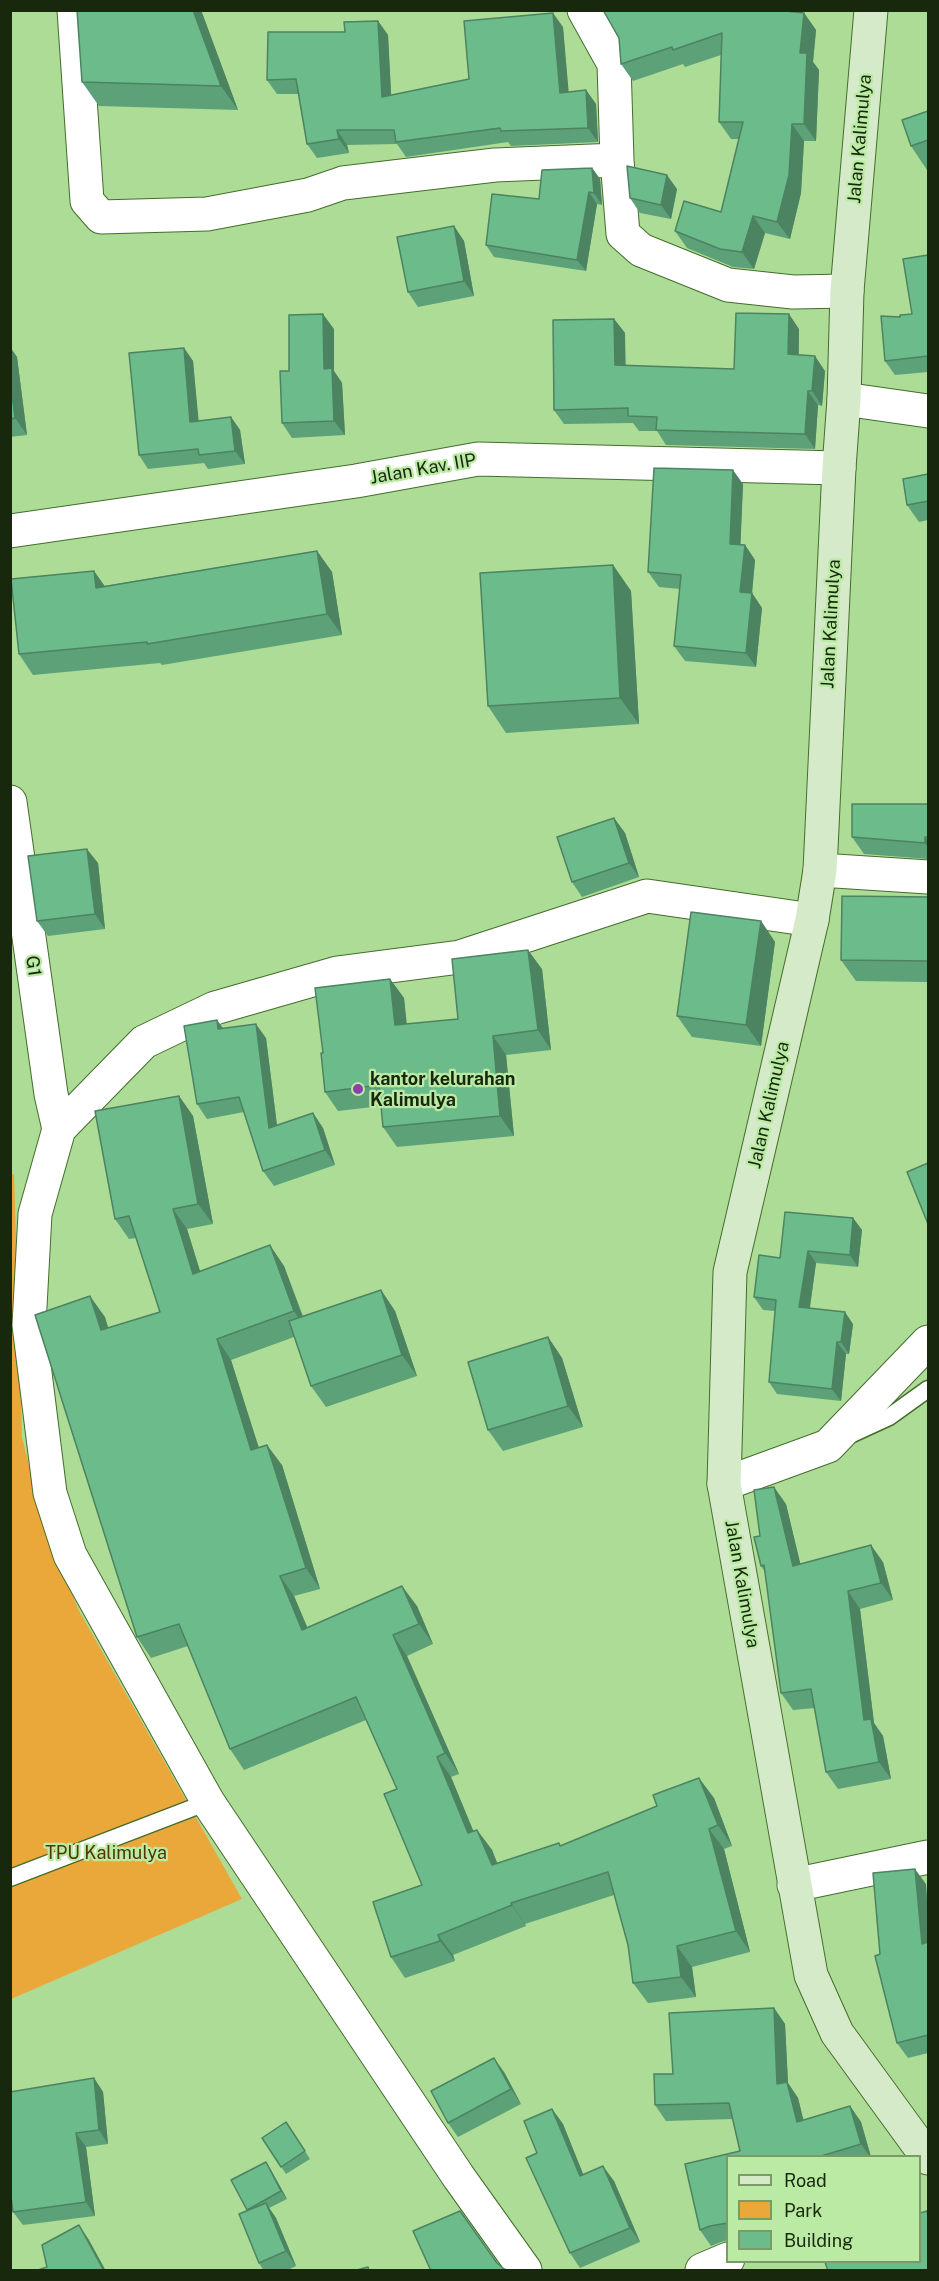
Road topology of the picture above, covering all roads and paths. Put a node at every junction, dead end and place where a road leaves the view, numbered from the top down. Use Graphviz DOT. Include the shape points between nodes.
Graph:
graph roads {
  1 [pos="74,10"];
  2 [pos="584,10"];
  3 [pos="871,10"];
  4 [pos="617,160"];
  5 [pos="847,291"];
  6 [pos="844,399"];
  7 [pos="928,411"];
  8 [pos="839,468"];
  9 [pos="10,531"];
  10 [pos="12,822"];
  11 [pos="820,870"];
  12 [pos="928,877"];
  13 [pos="812,920"];
  14 [pos="59,1129"];
  15 [pos="928,1342"];
  16 [pos="928,1389"];
  17 [pos="828,1446"];
  18 [pos="724,1484"];
  19 [pos="208,1802"];
  20 [pos="928,1857"];
  21 [pos="10,1878"];
  22 [pos="794,1885"];
  23 [pos="928,2158"];
  24 [pos="726,2260"];
  25 [pos="525,2271"];
  26 [pos="702,2271"];
  1 -- 4 [label="street" via="87,201 101,217 207,214 308,195 343,183 495,165"];
  2 -- 4 [label="street" via="614,64"];
  3 -- 5 [label="street, Jalan Kalimulya"];
  4 -- 5 [label="street" via="624,234 641,250 728,285 793,292"];
  5 -- 6 [label="street, Jalan Kalimulya"];
  6 -- 7 [label="street"];
  6 -- 8 [label="street, Jalan Kalimulya"];
  8 -- 9 [label="street, Jalan Kav. IIP" via="478,459 356,481"];
  8 -- 11 [label="street, Jalan Kalimulya"];
  10 -- 14 [label="street, G1"];
  11 -- 12 [label="street"];
  11 -- 13 [label="street, Jalan Kalimulya"];
  13 -- 14 [label="street" via="647,896 460,957 337,973 215,1008 144,1042"];
  13 -- 18 [label="street, Jalan Kalimulya" via="730,1272"];
  14 -- 19 [label="street" via="35,1214 29,1325 50,1493 69,1555"];
  15 -- 17 [label="street"];
  16 -- 17 [label="lane" via="889,1417"];
  17 -- 18 [label="street"];
  18 -- 22 [label="street, Jalan Kalimulya"];
  19 -- 21 [label="lane"];
  19 -- 25 [label="street"];
  20 -- 22 [label="street"];
  22 -- 23 [label="street, Jalan Kalimulya" via="811,1975 837,2033"];
  24 -- 26 [label="street"];
}
